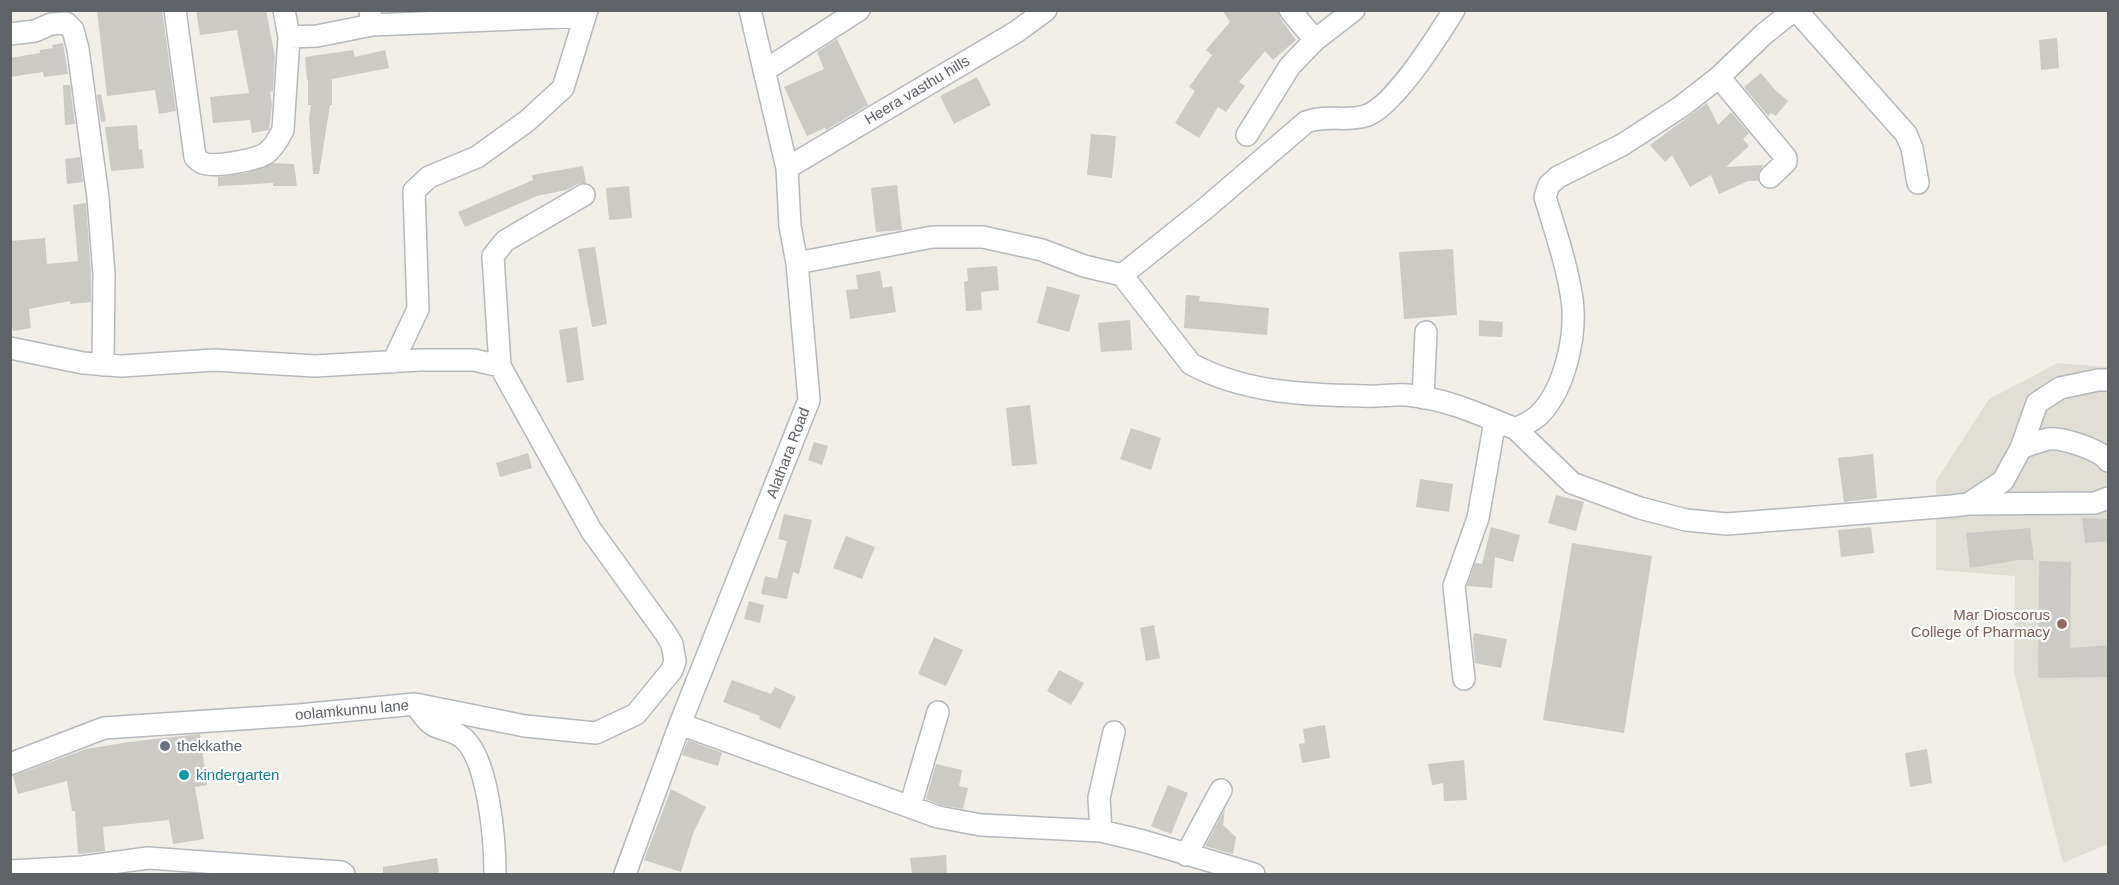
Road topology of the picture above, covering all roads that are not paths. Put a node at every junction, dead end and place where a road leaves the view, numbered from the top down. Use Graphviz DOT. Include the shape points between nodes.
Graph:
graph roads {
  1 [pos="175,10"];
  2 [pos="284,10"];
  3 [pos="750,10"];
  4 [pos="859,10"];
  5 [pos="1046,10"];
  6 [pos="1290,10"];
  7 [pos="1354,10"];
  8 [pos="1454,10"];
  9 [pos="1795,10"];
  10 [pos="586,13"];
  11 [pos="371,18"];
  12 [pos="10,34"];
  13 [pos="289,37"];
  14 [pos="1315,40"];
  15 [pos="764,71"];
  16 [pos="1719,76"];
  17 [pos="1247,135"];
  18 [pos="786,168"];
  19 [pos="1770,177"];
  20 [pos="1918,183"];
  21 [pos="584,195"];
  22 [pos="797,264"];
  23 [pos="1122,275"];
  24 [pos="1426,332"];
  25 [pos="10,348"];
  26 [pos="393,362"];
  27 [pos="103,364"];
  28 [pos="500,366"];
  29 [pos="2109,380"];
  30 [pos="1423,398"];
  31 [pos="1495,421"];
  32 [pos="1516,429"];
  33 [pos="2021,448"];
  34 [pos="2107,457"];
  35 [pos="2109,498"];
  36 [pos="1960,505"];
  37 [pos="1464,679"];
  38 [pos="415,705"];
  39 [pos="938,712"];
  40 [pos="680,724"];
  41 [pos="1114,732"];
  42 [pos="10,764"];
  43 [pos="1221,790"];
  44 [pos="910,807"];
  45 [pos="1101,831"];
  46 [pos="1186,855"];
  47 [pos="10,871"];
  48 [pos="344,874"];
  49 [pos="495,874"];
  50 [pos="625,874"];
  51 [pos="1254,874"];
  1 -- 13 [label="street" via="195,157 201,163 213,165 254,158 267,153 278,140 283,130"];
  2 -- 13 [label="street"];
  3 -- 15 [label="street, Alathara Road"];
  4 -- 15 [label="street"];
  5 -- 18 [label="street, Heera vasthu hills" via="1016,32"];
  6 -- 14 [label="street"];
  7 -- 14 [label="street"];
  8 -- 23 [label="street" via="1436,41 1383,106 1365,116 1323,117 1306,122"];
  9 -- 16 [label="street"];
  9 -- 20 [label="street" via="1906,134"];
  10 -- 11 [label="street"];
  10 -- 26 [label="street" via="563,88 527,121 477,157 429,177 414,191 418,309"];
  11 -- 13 [label="street" via="317,36"];
  12 -- 27 [label="street" via="66,23 74,30 98,198 104,274"];
  14 -- 17 [label="street" via="1290,66"];
  15 -- 18 [label="street, Alathara Road"];
  16 -- 19 [label="street" via="1786,158"];
  16 -- 32 [label="street" via="1622,145 1549,185 1545,197 1573,300 1571,343 1564,373 1552,399 1538,416"];
  18 -- 22 [label="street, Alathara Road"];
  21 -- 28 [label="street" via="505,241 493,256"];
  22 -- 23 [label="street" via="932,237 983,237 1042,250"];
  22 -- 40 [label="street, Alathara Road" via="809,400"];
  23 -- 30 [label="street" via="1191,364 1206,372 1239,384 1289,394"];
  24 -- 30 [label="street"];
  25 -- 27 [label="street"];
  26 -- 27 [label="street" via="315,366 214,360"];
  26 -- 28 [label="street" via="474,360"];
  28 -- 38 [label="street, oolamkunnu lane" via="591,530 672,644 675,661 636,714 596,734 525,726"];
  29 -- 33 [label="street" via="2060,388 2037,403"];
  30 -- 31 [label="street" via="1447,402"];
  31 -- 32 [label="street"];
  31 -- 37 [label="street" via="1478,518 1454,585"];
  32 -- 36 [label="street" via="1572,483 1686,520 1727,524"];
  33 -- 34 [label="street" via="2050,438 2082,445"];
  33 -- 36 [label="street" via="2003,481"];
  35 -- 36 [label="street" via="2095,503"];
  38 -- 42 [label="street, oolamkunnu lane" via="104,728"];
  38 -- 49 [label="street" via="431,724 462,737 475,752 485,780"];
  39 -- 44 [label="street"];
  40 -- 44 [label="street"];
  40 -- 50 [label="street, Alathara Road"];
  41 -- 45 [label="street" via="1099,798"];
  43 -- 46 [label="street"];
  44 -- 45 [label="street" via="981,825"];
  45 -- 46 [label="street"];
  46 -- 51 [label="street"];
  47 -- 48 [label="street" via="148,858"];
}
